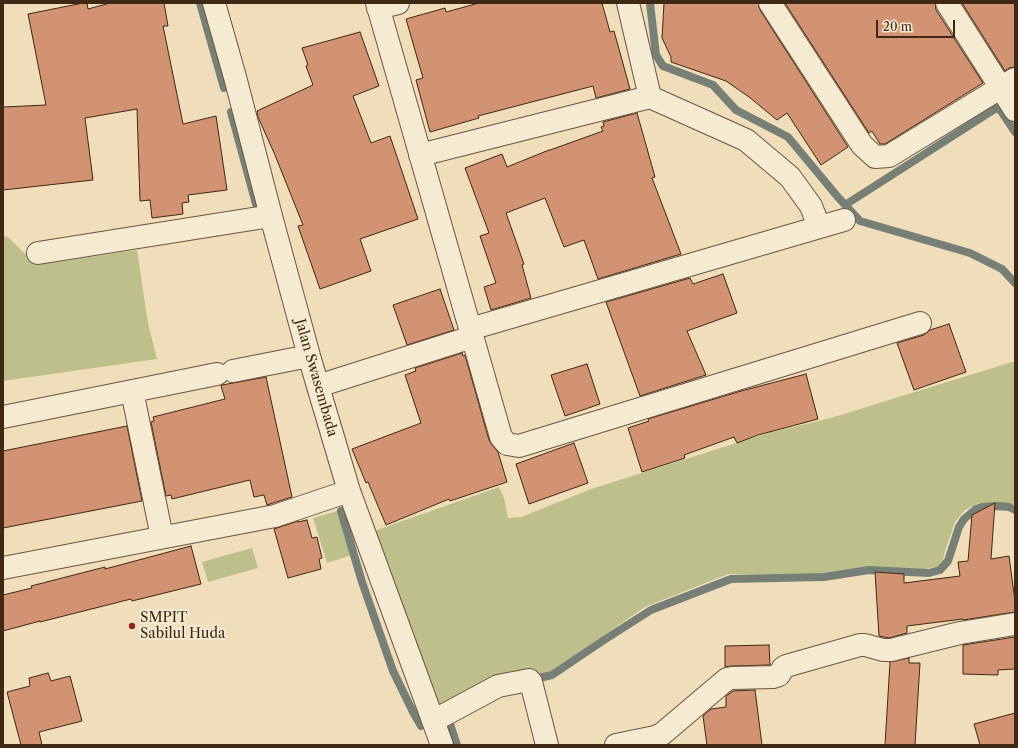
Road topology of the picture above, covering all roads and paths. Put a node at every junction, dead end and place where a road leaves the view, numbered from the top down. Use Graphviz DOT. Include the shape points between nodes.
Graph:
graph roads {
  1 [pos="214,3"];
  2 [pos="628,3"];
  3 [pos="770,3"];
  4 [pos="947,3"];
  5 [pos="384,5"];
  6 [pos="1008,83"];
  7 [pos="650,97"];
  8 [pos="1015,110"];
  9 [pos="420,155"];
  10 [pos="271,216"];
  11 [pos="844,220"];
  12 [pos="819,227"];
  13 [pos="38,253"];
  14 [pos="920,323"];
  15 [pos="471,333"];
  16 [pos="309,356"];
  17 [pos="318,386"];
  18 [pos="132,391"];
  19 [pos="3,417"];
  20 [pos="349,491"];
  21 [pos="162,537"];
  22 [pos="3,568"];
  23 [pos="1015,624"];
  24 [pos="433,721"];
  25 [pos="442,745"];
  26 [pos="547,745"];
  27 [pos="616,745"];
  1 -- 10 [label="street, Jalan Swasembada"];
  2 -- 7 [label="street"];
  3 -- 6 [label="street" via="862,145 875,157 889,156"];
  4 -- 6 [label="street"];
  5 -- 9 [label="street"];
  6 -- 8 [label="street"];
  7 -- 9 [label="street"];
  7 -- 12 [label="street" via="746,140 790,177 811,206"];
  9 -- 15 [label="street"];
  10 -- 13 [label="street"];
  10 -- 16 [label="street, Jalan Swasembada"];
  11 -- 12 [label="street"];
  12 -- 15 [label="street"];
  14 -- 15 [label="street" via="519,446 507,444 501,437"];
  15 -- 17 [label="street"];
  16 -- 17 [label="street, Jalan Swasembada"];
  16 -- 18 [label="street"];
  17 -- 20 [label="street, Jalan Swasembada"];
  18 -- 19 [label="street"];
  18 -- 21 [label="street"];
  20 -- 21 [label="street" via="275,516"];
  20 -- 24 [label="street, Jalan Swasembada"];
  21 -- 22 [label="street"];
  23 -- 27 [label="street" via="960,633 891,650 860,645 786,666 779,675 773,677 727,679 662,734"];
  24 -- 25 [label="street, Jalan Swasembada"];
  24 -- 26 [label="street" via="498,686 529,680 532,682"];
}
